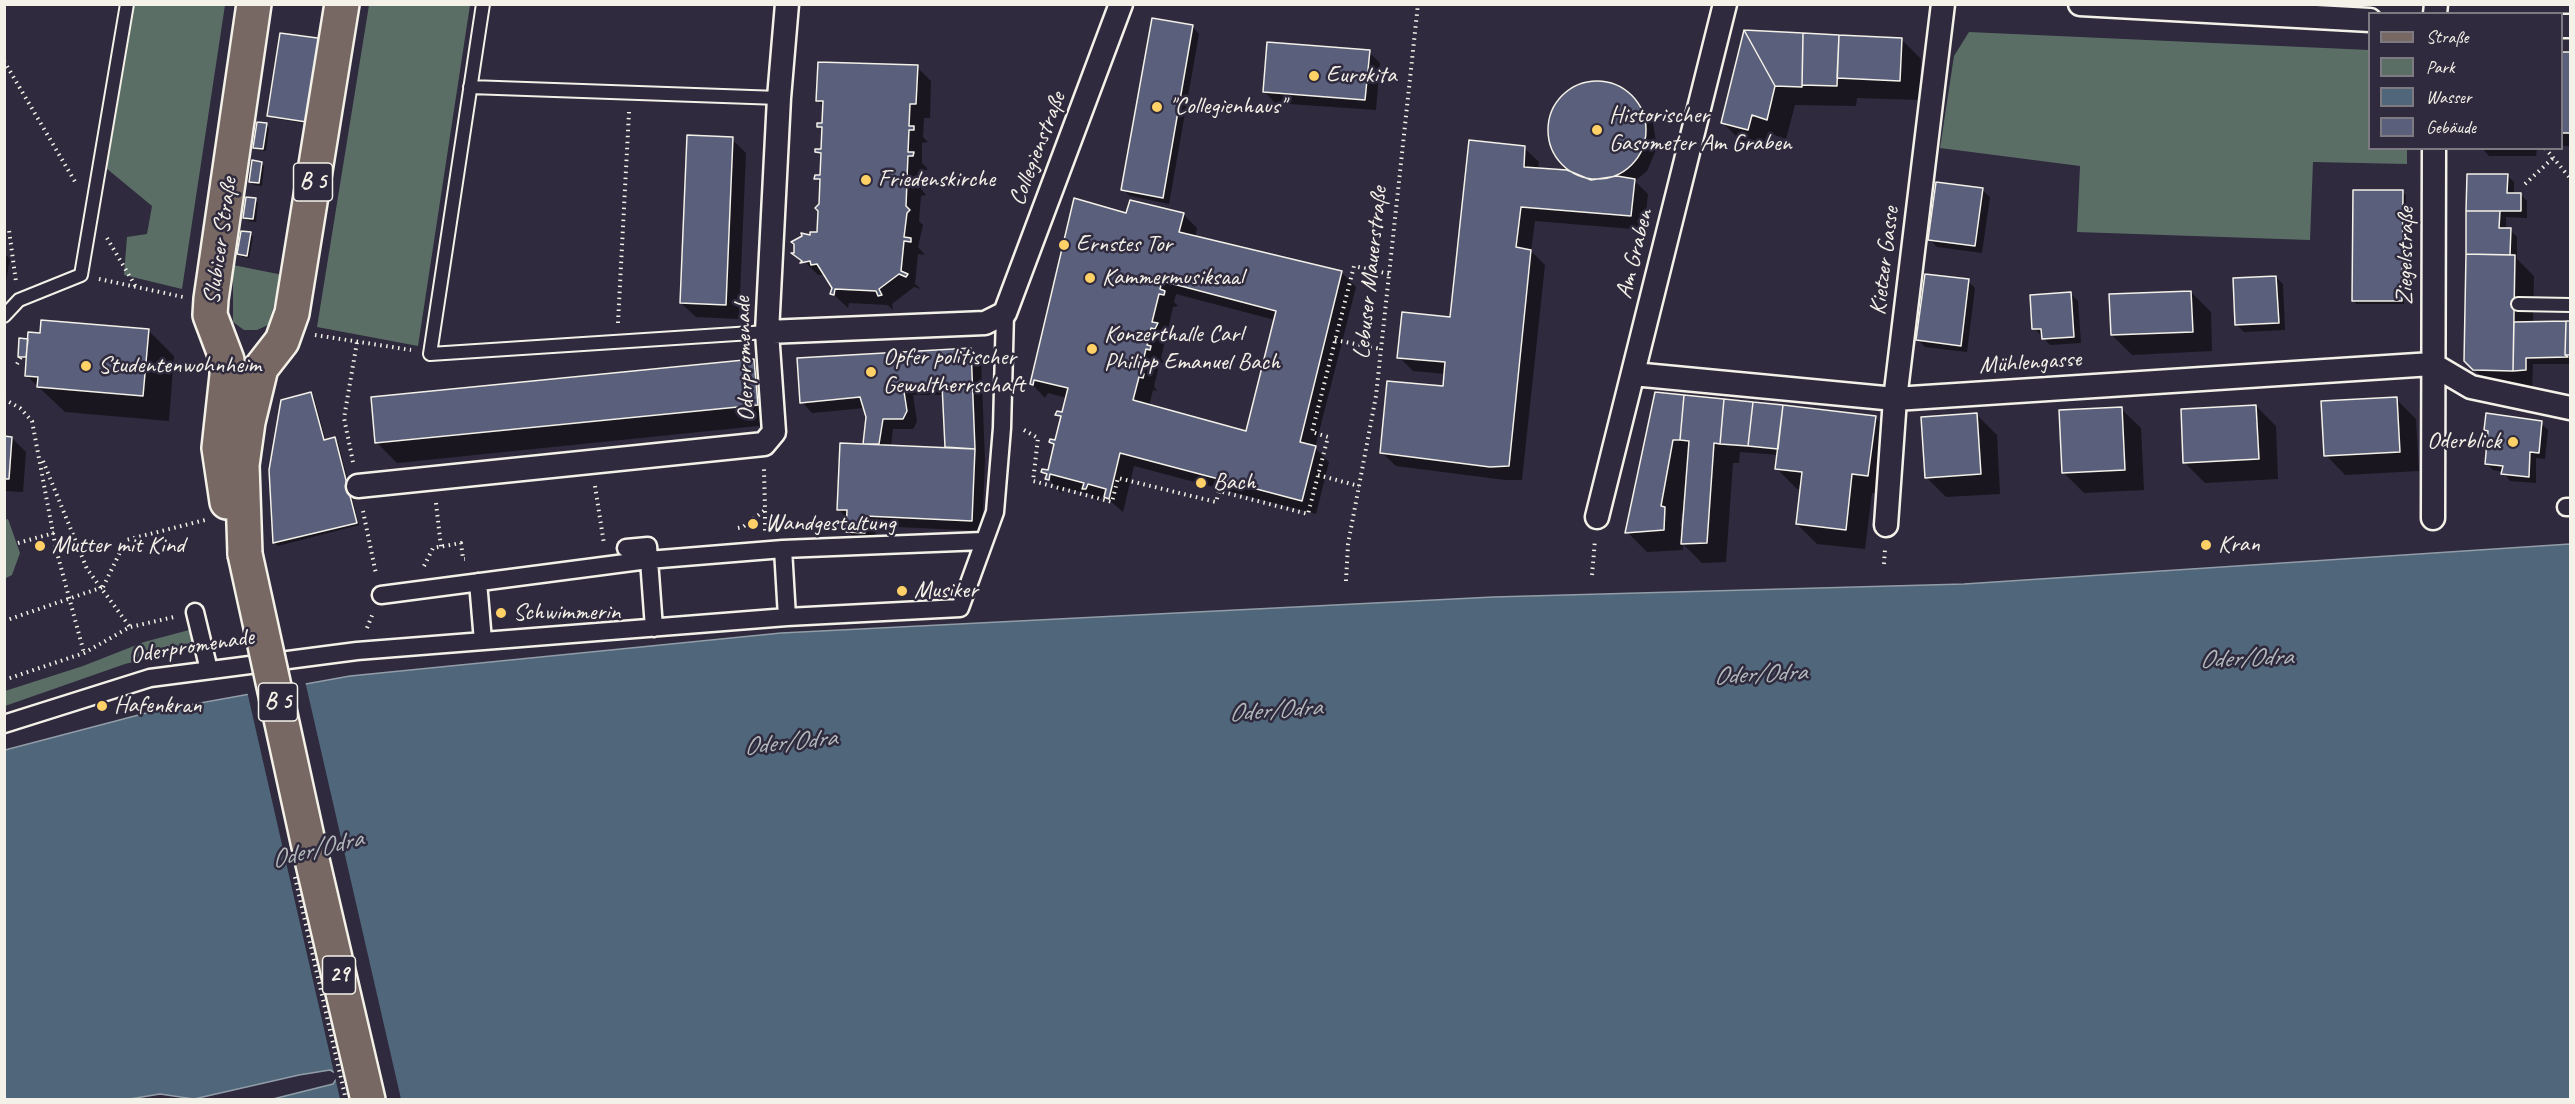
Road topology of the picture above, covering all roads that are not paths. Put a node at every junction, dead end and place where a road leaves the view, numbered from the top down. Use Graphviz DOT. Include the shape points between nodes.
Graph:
graph roads {
  1 [pos="127,4"];
  2 [pos="254,4"];
  3 [pos="342,4"];
  4 [pos="483,4"];
  5 [pos="787,4"];
  6 [pos="1122,4"];
  7 [pos="1725,4"];
  8 [pos="1943,4"];
  9 [pos="2080,4"];
  10 [pos="2368,20"];
  11 [pos="470,87"];
  12 [pos="779,98"];
  13 [pos="2434,150"];
  14 [pos="2518,304"];
  15 [pos="2571,305"];
  16 [pos="1005,313"];
  17 [pos="4,316"];
  18 [pos="767,332"];
  19 [pos="222,343"];
  20 [pos="272,354"];
  21 [pos="2432,364"];
  22 [pos="1633,374"];
  23 [pos="1895,399"];
  24 [pos="2571,408"];
  25 [pos="358,486"];
  26 [pos="994,512"];
  27 [pos="1597,517"];
  28 [pos="2433,518"];
  29 [pos="1886,525"];
  30 [pos="983,541"];
  31 [pos="626,548"];
  32 [pos="783,549"];
  33 [pos="245,554"];
  34 [pos="648,560"];
  35 [pos="478,582"];
  36 [pos="381,595"];
  37 [pos="195,612"];
  38 [pos="787,617"];
  39 [pos="654,628"];
  40 [pos="483,641"];
  41 [pos="209,670"];
  42 [pos="4,724"];
  43 [pos="310,851"];
  44 [pos="368,1100"];
  1 -- 17 [label="lane" via="81,275 19,300"];
  2 -- 19 [label="main road, Slubicer Straße / B 5" via="211,299 210,315"];
  3 -- 20 [label="main road, B 5" via="292,313 282,341"];
  4 -- 11 [label="lane"];
  5 -- 12 [label="street, Oderpromenade"];
  6 -- 16 [label="street, Collegienstraße"];
  7 -- 22 [label="street, Am Graben"];
  8 -- 23 [label="street, Kietzer Gasse"];
  9 -- 10 [label="street"];
  11 -- 12 [label="lane"];
  11 -- 18 [label="lane" via="430,354"];
  12 -- 18 [label="street, Oderpromenade"];
  13 -- 21 [label="street, Ziegelstraße"];
  14 -- 15 [label="lane"];
  16 -- 18 [label="street" via="985,323"];
  16 -- 26 [label="street, Collegienstraße"];
  18 -- 25 [label="street, Oderpromenade" via="774,432 764,444"];
  19 -- 20 [label="main road" via="230,352 252,357"];
  19 -- 33 [label="main road, Slubicer Straße / B 5" via="227,360 219,448 222,483"];
  20 -- 33 [label="main road, B 5" via="261,368 256,384 242,465"];
  21 -- 23 [label="street, Mühlengasse"];
  21 -- 24 [label="street" via="2470,387"];
  21 -- 28 [label="street, Ziegelstraße"];
  22 -- 23 [label="street, Mühlengasse"];
  22 -- 27 [label="street, Am Graben"];
  23 -- 29 [label="street, Kietzer Gasse"];
  26 -- 30 [label="street, Oderpromenade"];
  30 -- 32 [label="street"];
  30 -- 38 [label="street, Oderpromenade" via="960,608"];
  31 -- 34 [label="street" via="648,546"];
  32 -- 34 [label="street"];
  32 -- 38 [label="street"];
  33 -- 43 [label="main road, B 5, bridge"];
  34 -- 35 [label="street"];
  34 -- 39 [label="street"];
  35 -- 36 [label="street"];
  35 -- 40 [label="street"];
  37 -- 41 [label="street"];
  38 -- 39 [label="street, Oderpromenade"];
  39 -- 40 [label="street, Oderpromenade"];
  40 -- 41 [label="street, Oderpromenade" via="357,651"];
  41 -- 42 [label="street, Oderpromenade" via="150,678"];
  43 -- 44 [label="main road, 29"];
}
